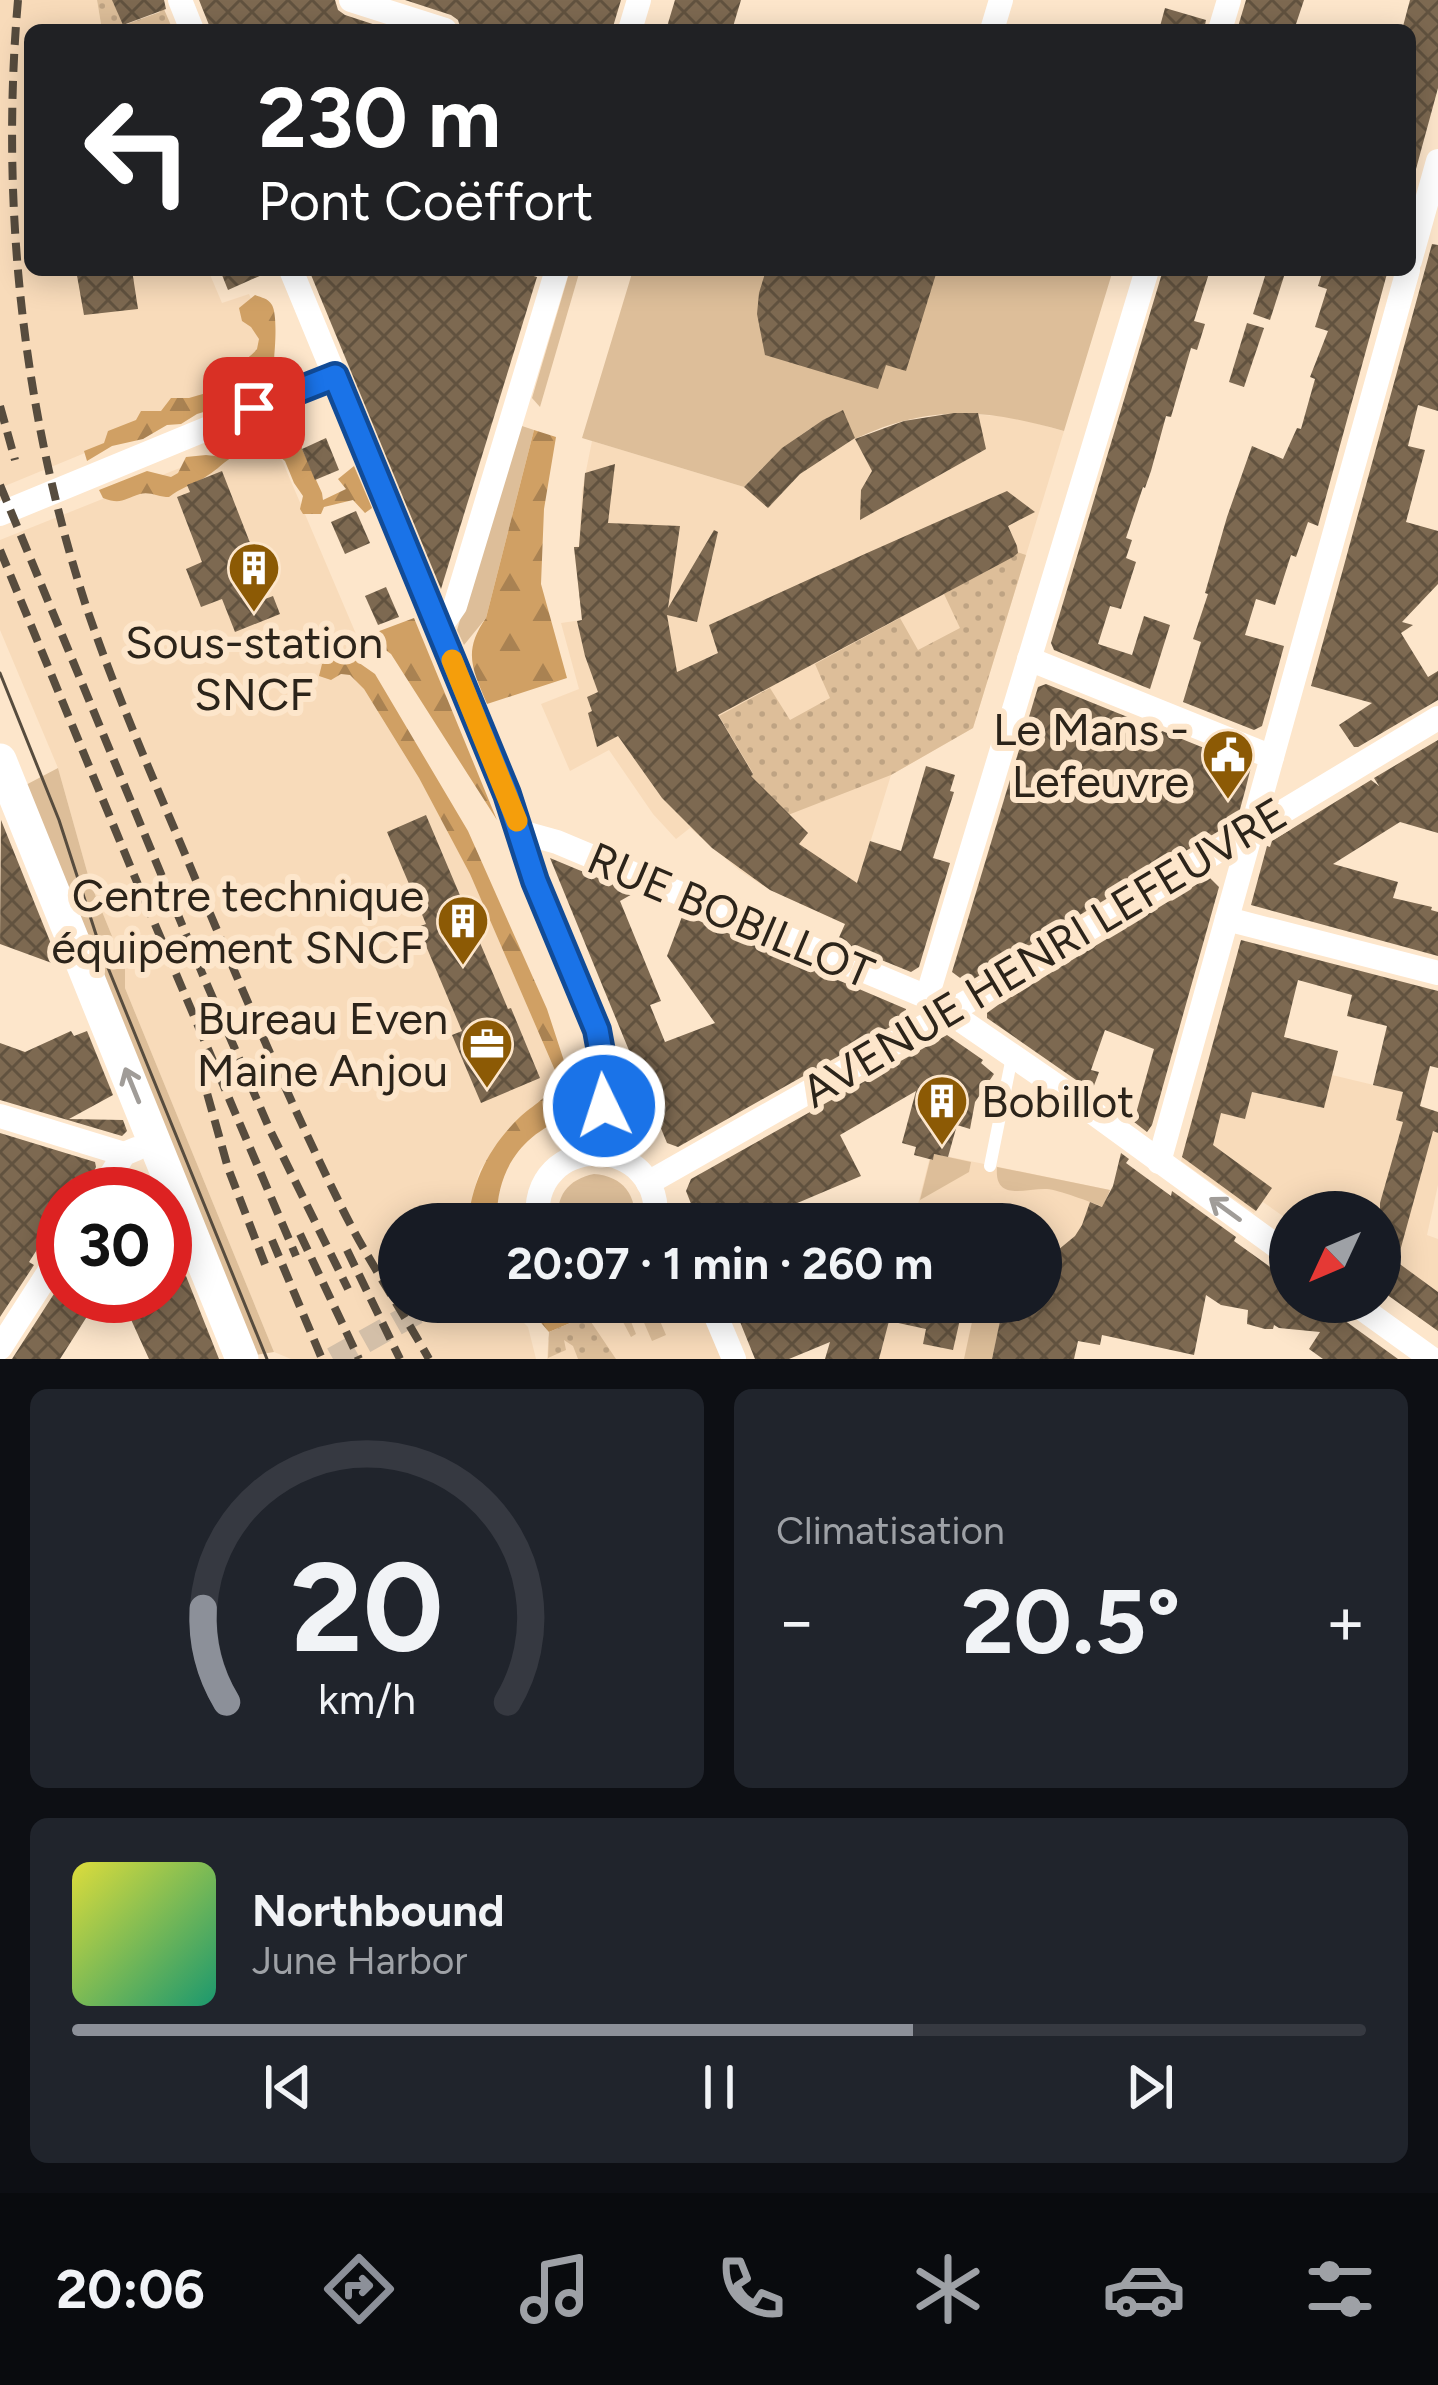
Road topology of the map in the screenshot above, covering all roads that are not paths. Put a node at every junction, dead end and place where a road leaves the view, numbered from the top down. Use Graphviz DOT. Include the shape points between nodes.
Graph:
graph roads {
  1 [pos="351,0"];
  2 [pos="427,24"];
  3 [pos="1438,161"];
  4 [pos="1423,216"];
  5 [pos="293,276"];
  6 [pos="554,276"];
  7 [pos="1145,276"];
  8 [pos="1406,276"];
  9 [pos="335,376"];
  10 [pos="0,514"];
  11 [pos="439,629"];
  12 [pos="1029,659"];
  13 [pos="1438,718"];
  14 [pos="1272,758"];
  15 [pos="0,760"];
  16 [pos="1251,831"];
  17 [pos="521,832"];
  18 [pos="1227,919"];
  19 [pos="1438,973"];
  20 [pos="927,997"];
  21 [pos="950,1012"];
  22 [pos="1012,1056"];
  23 [pos="0,1116"];
  24 [pos="140,1148"];
  25 [pos="602,1153"];
  26 [pos="1159,1162"];
  27 [pos="990,1166"];
  28 [pos="123,1167"];
  29 [pos="648,1183"];
  30 [pos="539,1203"];
  31 [pos="656,1203"];
  32 [pos="1269,1241"];
  33 [pos="36,1291"];
  34 [pos="719,1323"];
  35 [pos="1382,1323"];
  36 [pos="1,1344"];
  37 [pos="242,1359"];
  38 [pos="734,1359"];
  39 [pos="1432,1359"];
  1 -- 2 [label="street"];
  3 -- 4 [label="street"];
  5 -- 9 [label="street"];
  6 -- 11 [label="street" via="455,605"];
  7 -- 12 [label="street"];
  8 -- 14 [label="street"];
  9 -- 10 [label="street"];
  9 -- 11 [label="street"];
  11 -- 17 [label="street"];
  12 -- 14 [label="street"];
  12 -- 20 [label="street"];
  13 -- 16 [label="street, AVENUE HENRI LEFEUVRE"];
  14 -- 16 [label="street"];
  24 -- 15 [label="main road, one-way"];
  16 -- 18 [label="street"];
  16 -- 21 [label="street, AVENUE HENRI LEFEUVRE"];
  17 -- 20 [label="street, RUE BOBILLOT"];
  17 -- 25 [label="street" via="597,1030 606,1079"];
  18 -- 19 [label="street"];
  18 -- 26 [label="street"];
  20 -- 21 [label="street, RUE BOBILLOT"];
  21 -- 22 [label="street, RUE BOBILLOT"];
  21 -- 29 [label="street, AVENUE HENRI LEFEUVRE"];
  22 -- 26 [label="street, RUE BOBILLOT"];
  22 -- 27 [label="lane"];
  23 -- 24 [label="street"];
  24 -- 28 [label="street"];
  24 -- 37 [label="main road"];
  25 -- 29 [label="street" via="627,1161"];
  25 -- 30 [label="street" via="574,1157 550,1174"];
  32 -- 26 [label="street, RUE BOBILLOT, one-way"];
  29 -- 31 [label="street"];
  33 -- 36 [label="street"];
  34 -- 38 [label="street"];
  35 -- 39 [label="street"];
}
